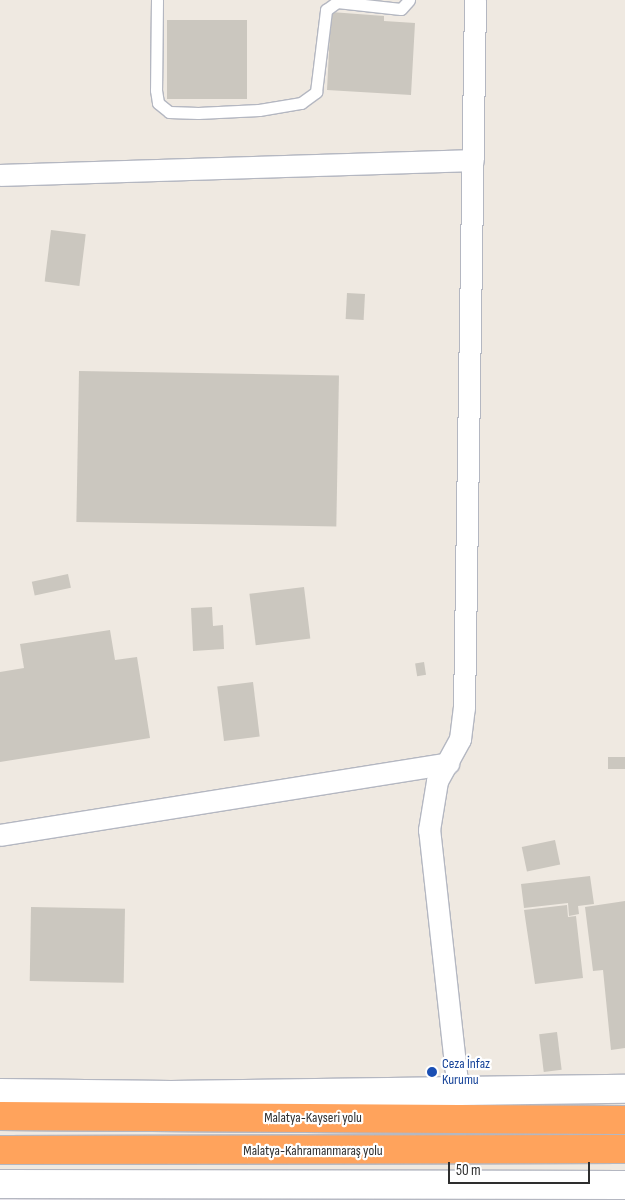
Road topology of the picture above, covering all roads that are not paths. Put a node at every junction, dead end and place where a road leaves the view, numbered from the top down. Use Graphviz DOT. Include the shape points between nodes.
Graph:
graph roads {
  1 [pos="157,0"];
  2 [pos="409,0"];
  3 [pos="475,0"];
  4 [pos="473,160"];
  5 [pos="0,175"];
  6 [pos="448,762"];
  7 [pos="0,835"];
  8 [pos="625,1089"];
  9 [pos="458,1091"];
  10 [pos="0,1093"];
  11 [pos="0,1116"];
  12 [pos="625,1120"];
  13 [pos="625,1149"];
  14 [pos="0,1150"];
  15 [pos="0,1184"];
  16 [pos="625,1185"];
  1 -- 2 [label="lane" via="158,103 169,112 198,112 259,110 302,103 316,92 326,10 337,2 400,9"];
  3 -- 4 [label="street"];
  4 -- 5 [label="street"];
  4 -- 6 [label="street" via="464,708 460,739"];
  6 -- 7 [label="street"];
  6 -- 9 [label="street" via="437,782 429,830"];
  8 -- 9 [label="street"];
  9 -- 10 [label="street" via="171,1095"];
  11 -- 12 [label="highway, Malatya-Kayseri yolu"];
  13 -- 14 [label="highway, Malatya-Kahramanmaraş yolu"];
  15 -- 16 [label="street"];
}
